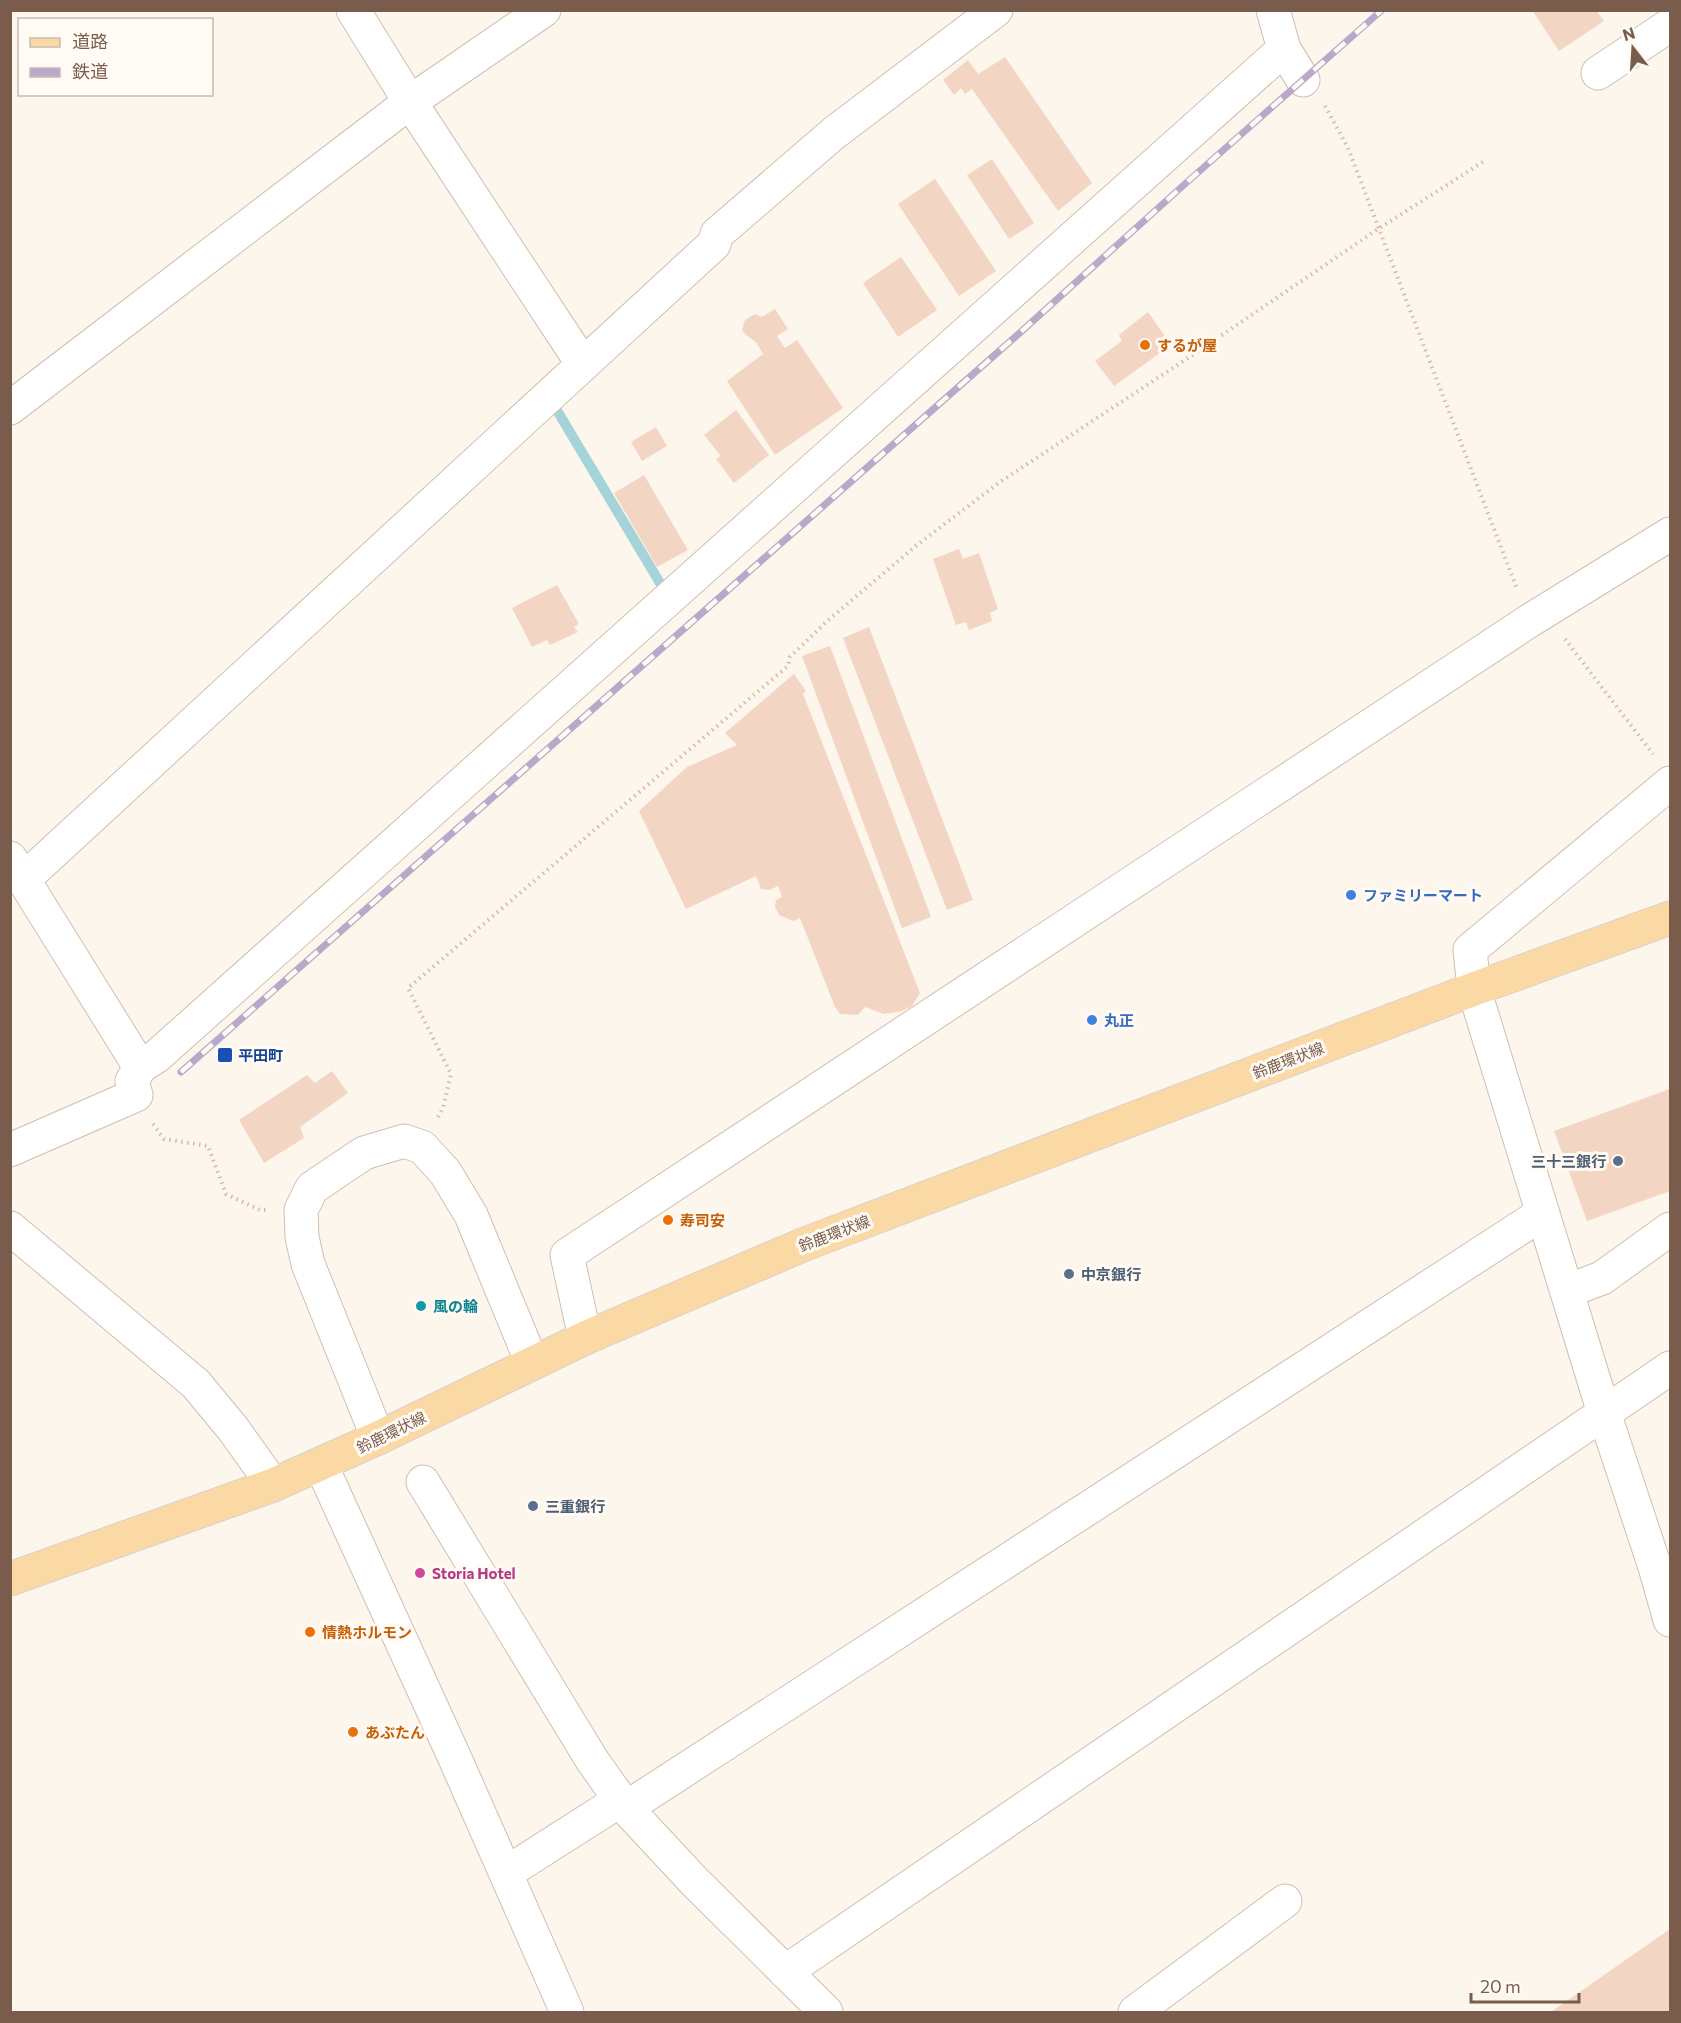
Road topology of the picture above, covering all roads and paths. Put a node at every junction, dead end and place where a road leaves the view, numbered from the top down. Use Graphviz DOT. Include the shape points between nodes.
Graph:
graph roads {
  1 [pos="353,10"];
  2 [pos="544,10"];
  3 [pos="996,10"];
  4 [pos="1273,10"];
  5 [pos="1671,25"];
  6 [pos="1284,49"];
  7 [pos="1598,73"];
  8 [pos="1303,80"];
  9 [pos="410,102"];
  10 [pos="1486,159"];
  11 [pos="1378,229"];
  12 [pos="582,363"];
  13 [pos="10,408"];
  14 [pos="1671,534"];
  15 [pos="1537,616"];
  16 [pos="1664,771"];
  17 [pos="17,868"];
  18 [pos="1669,925"];
  19 [pos="1474,989"];
  20 [pos="138,1081"];
  21 [pos="422,1147"];
  22 [pos="10,1150"];
  23 [pos="301,1210"];
  24 [pos="1543,1213"];
  25 [pos="10,1228"];
  26 [pos="1671,1229"];
  27 [pos="1567,1291"];
  28 [pos="585,1338"];
  29 [pos="532,1364"];
  30 [pos="1671,1368"];
  31 [pos="1604,1413"];
  32 [pos="378,1438"];
  33 [pos="321,1465"];
  34 [pos="423,1482"];
  35 [pos="273,1485"];
  36 [pos="10,1579"];
  37 [pos="1671,1620"];
  38 [pos="623,1805"];
  39 [pos="506,1873"];
  40 [pos="1286,1901"];
  41 [pos="785,1972"];
  42 [pos="567,2013"];
  43 [pos="826,2013"];
  44 [pos="1135,2013"];
  1 -- 9 [label="street"];
  2 -- 9 [label="street"];
  3 -- 12 [label="street" via="825,141 717,234 714,244"];
  4 -- 6 [label="street"];
  5 -- 7 [label="street"];
  6 -- 8 [label="street"];
  6 -- 20 [label="street" via="157,1056"];
  8 -- 11 [label="path" via="1323,103 1348,148"];
  9 -- 12 [label="street"];
  9 -- 13 [label="street"];
  10 -- 11 [label="path"];
  11 -- 15 [label="path"];
  11 -- 21 [label="path" via="1000,482 917,545 826,622 790,657 788,666 408,988 451,1074 443,1108"];
  12 -- 17 [label="street"];
  14 -- 15 [label="street"];
  15 -- 16 [label="path"];
  15 -- 28 [label="street" via="567,1255"];
  16 -- 19 [label="street" via="1470,950"];
  17 -- 20 [label="street"];
  18 -- 19 [label="main road, 鈴鹿環状線"];
  19 -- 24 [label="street"];
  19 -- 28 [label="main road, 鈴鹿環状線" via="805,1244"];
  20 -- 22 [label="street"];
  20 -- 23 [label="path" via="164,1139 208,1146 226,1194 260,1210"];
  21 -- 23 [label="street" via="404,1141 364,1153 312,1188"];
  21 -- 29 [label="street" via="445,1172 471,1215"];
  23 -- 32 [label="street" via="308,1264"];
  24 -- 27 [label="street"];
  24 -- 38 [label="street"];
  25 -- 35 [label="street" via="196,1384"];
  26 -- 27 [label="street" via="1602,1278"];
  27 -- 31 [label="street"];
  28 -- 29 [label="main road, 鈴鹿環状線"];
  29 -- 32 [label="main road, 鈴鹿環状線"];
  30 -- 31 [label="street"];
  31 -- 37 [label="street"];
  31 -- 41 [label="street"];
  32 -- 33 [label="main road, 鈴鹿環状線"];
  33 -- 35 [label="main road, 鈴鹿環状線"];
  33 -- 39 [label="street"];
  34 -- 38 [label="street" via="592,1761"];
  35 -- 36 [label="main road, 鈴鹿環状線"];
  38 -- 39 [label="street"];
  38 -- 41 [label="street"];
  39 -- 42 [label="street"];
  40 -- 44 [label="street"];
  41 -- 43 [label="street"];
}
